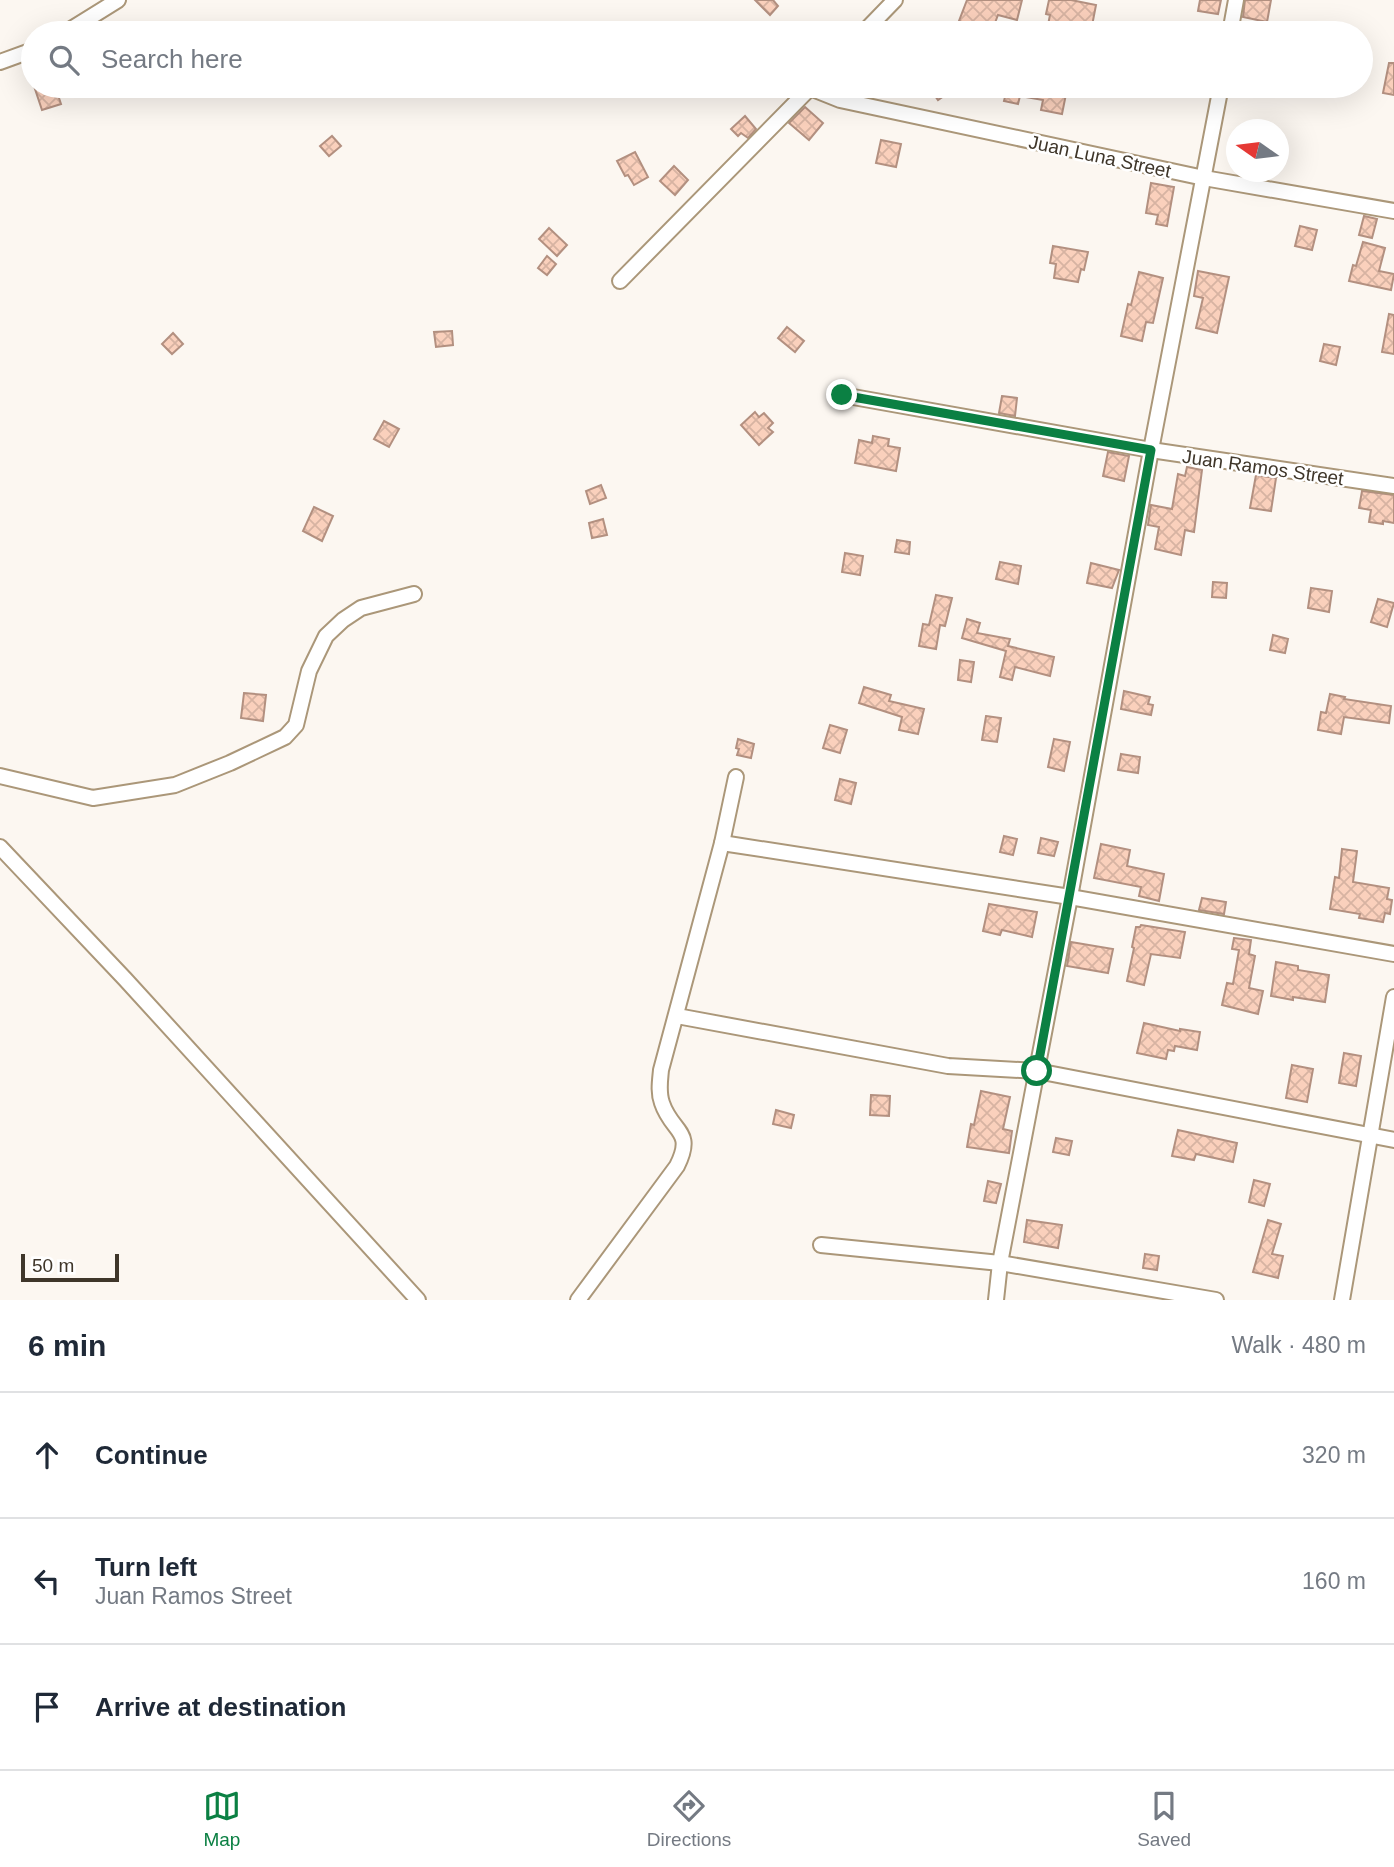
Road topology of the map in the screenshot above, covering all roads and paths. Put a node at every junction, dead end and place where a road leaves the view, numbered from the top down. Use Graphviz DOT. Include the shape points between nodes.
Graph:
graph roads {
  1 [pos="118,0"];
  2 [pos="895,0"];
  3 [pos="1236,0"];
  4 [pos="84,21"];
  5 [pos="875,21"];
  6 [pos="1232,21"];
  7 [pos="21,54"];
  8 [pos="0,62"];
  9 [pos="800,98"];
  10 [pos="836,98"];
  11 [pos="1219,98"];
  12 [pos="1204,178"];
  13 [pos="1394,211"];
  14 [pos="620,281"];
  15 [pos="842,395"];
  16 [pos="1151,450"];
  17 [pos="1394,486"];
  18 [pos="414,594"];
  19 [pos="0,776"];
  20 [pos="736,777"];
  21 [pos="722,843"];
  22 [pos="0,847"];
  23 [pos="1070,897"];
  24 [pos="1394,954"];
  25 [pos="1394,997"];
  26 [pos="677,1016"];
  27 [pos="1037,1071"];
  28 [pos="1370,1136"];
  29 [pos="1394,1140"];
  30 [pos="821,1245"];
  31 [pos="1000,1264"];
  32 [pos="418,1300"];
  33 [pos="578,1300"];
  34 [pos="996,1300"];
  35 [pos="1216,1300"];
  36 [pos="1342,1300"];
  1 -- 4 [label="street"];
  2 -- 5 [label="street"];
  3 -- 6 [label="street"];
  7 -- 8 [label="street"];
  9 -- 14 [label="street"];
  10 -- 12 [label="street, Juan Luna Street"];
  11 -- 12 [label="street"];
  12 -- 13 [label="street, Juan Luna Street"];
  12 -- 16 [label="street"];
  15 -- 16 [label="street, Juan Ramos Street"];
  16 -- 17 [label="street, Juan Ramos Street"];
  16 -- 23 [label="street"];
  18 -- 19 [label="street" via="361,608 343,620 326,636 309,671 296,725 285,737 230,763 175,785 93,798"];
  20 -- 21 [label="street"];
  21 -- 23 [label="street"];
  21 -- 26 [label="street"];
  22 -- 32 [label="street"];
  23 -- 24 [label="street"];
  23 -- 27 [label="street"];
  25 -- 28 [label="street"];
  26 -- 27 [label="street" via="948,1066"];
  26 -- 33 [label="street" via="659,1087 662,1103 686,1142 685,1152"];
  27 -- 28 [label="street"];
  27 -- 31 [label="street"];
  28 -- 29 [label="street"];
  28 -- 36 [label="street"];
  30 -- 31 [label="street"];
  31 -- 34 [label="street"];
  31 -- 35 [label="street"];
}
